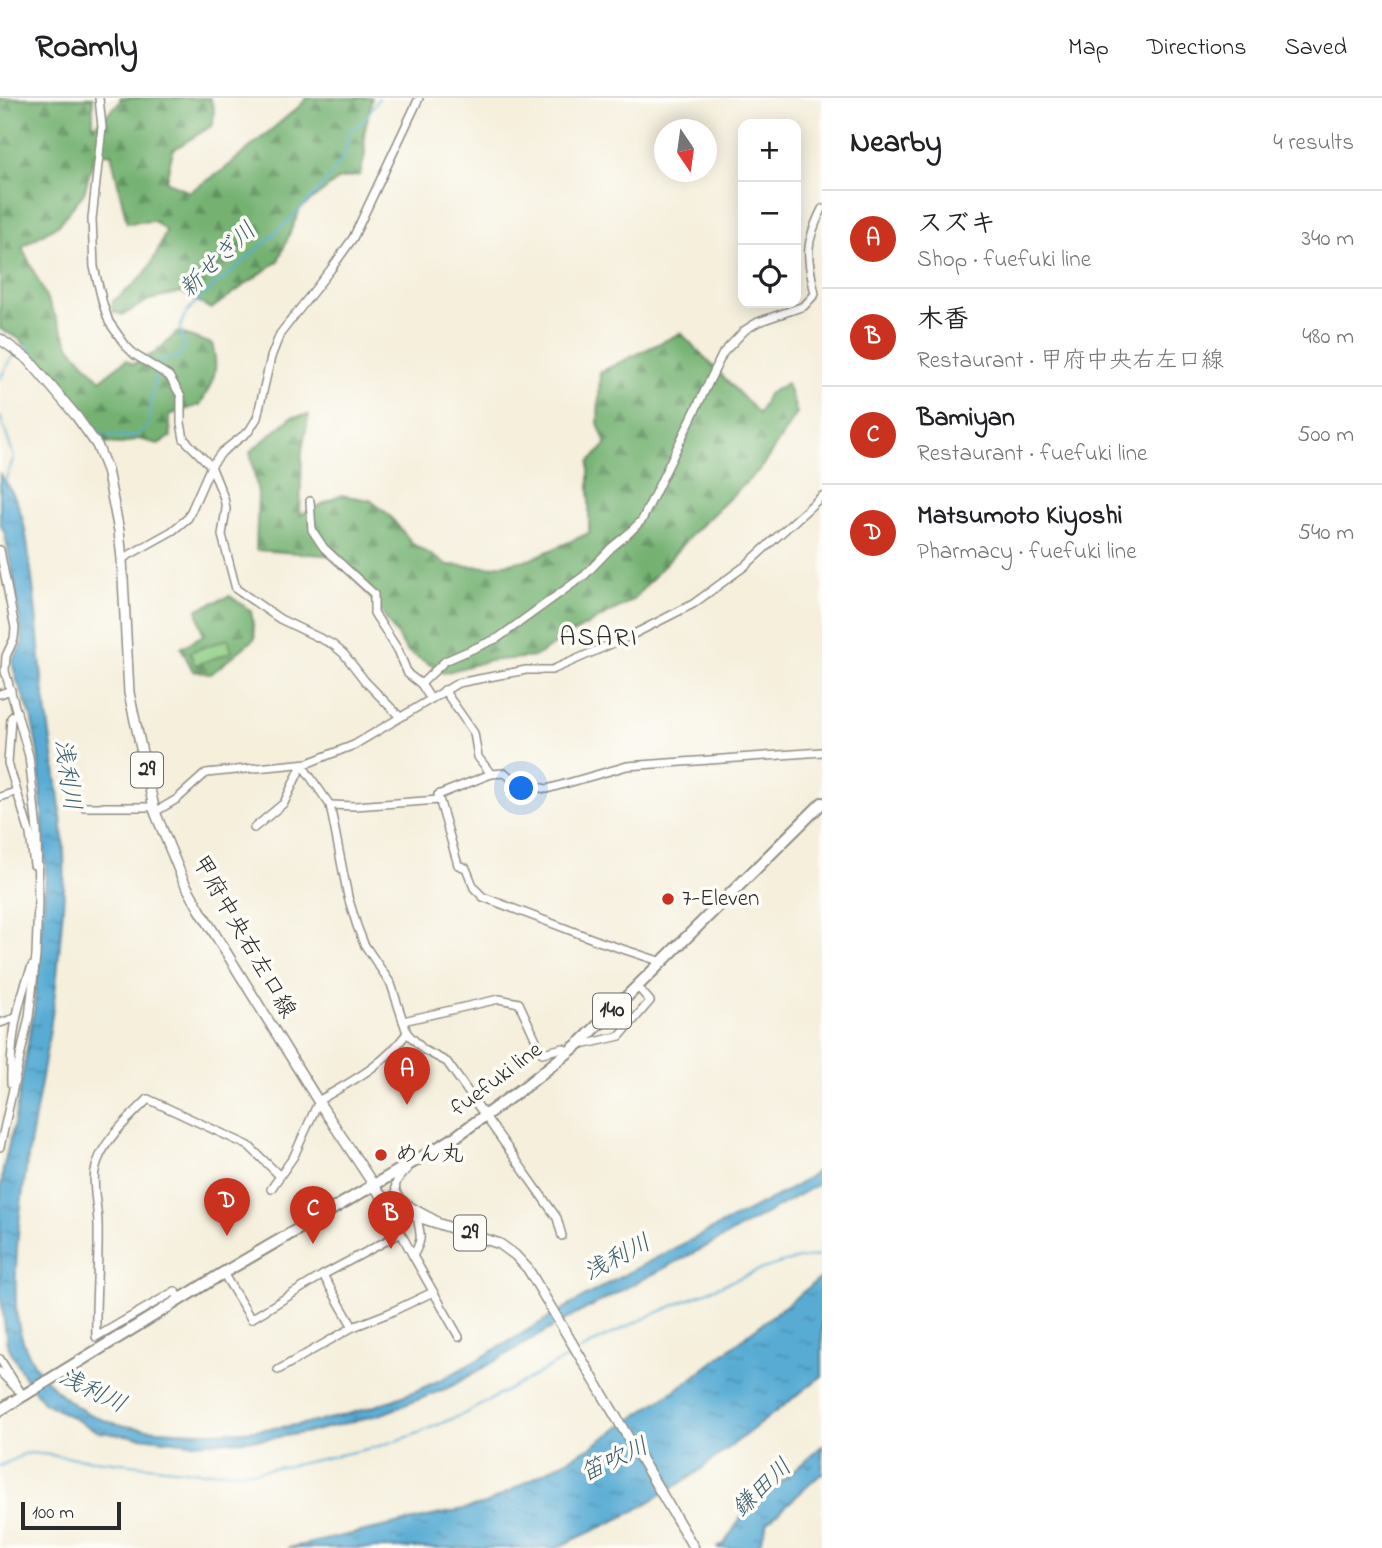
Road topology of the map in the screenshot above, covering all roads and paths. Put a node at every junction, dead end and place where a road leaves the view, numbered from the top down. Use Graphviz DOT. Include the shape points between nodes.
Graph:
graph roads {
  1 [pos="99,98"];
  2 [pos="419,98"];
  3 [pos="822,209"];
  4 [pos="0,339"];
  5 [pos="211,466"];
  6 [pos="822,496"];
  7 [pos="310,501"];
  8 [pos="0,550"];
  9 [pos="122,559"];
  10 [pos="421,684"];
  11 [pos="11,690"];
  12 [pos="444,690"];
  13 [pos="0,694"];
  14 [pos="430,698"];
  15 [pos="17,712"];
  16 [pos="399,716"];
  17 [pos="822,752"];
  18 [pos="302,765"];
  19 [pos="491,774"];
  20 [pos="15,792"];
  21 [pos="0,797"];
  22 [pos="439,800"];
  23 [pos="822,803"];
  24 [pos="330,805"];
  25 [pos="84,807"];
  26 [pos="155,809"];
  27 [pos="254,828"];
  28 [pos="39,865"];
  29 [pos="36,956"];
  30 [pos="662,962"];
  31 [pos="637,986"];
  32 [pos="15,1018"];
  33 [pos="403,1021"];
  34 [pos="0,1023"];
  35 [pos="407,1033"];
  36 [pos="581,1042"];
  37 [pos="567,1053"];
  38 [pos="11,1096"];
  39 [pos="319,1102"];
  40 [pos="484,1117"];
  41 [pos="450,1140"];
  42 [pos="0,1147"];
  43 [pos="280,1176"];
  44 [pos="372,1184"];
  45 [pos="271,1189"];
  46 [pos="417,1216"];
  47 [pos="393,1218"];
  48 [pos="445,1224"];
  49 [pos="401,1233"];
  50 [pos="562,1236"];
  51 [pos="413,1256"];
  52 [pos="223,1273"];
  53 [pos="323,1275"];
  54 [pos="433,1292"];
  55 [pos="179,1299"];
  56 [pos="353,1327"];
  57 [pos="459,1337"];
  58 [pos="0,1359"];
  59 [pos="278,1370"];
  60 [pos="0,1372"];
  61 [pos="24,1393"];
  62 [pos="0,1410"];
  63 [pos="694,1548"];
  1 -- 5 [label="street" via="102,127 92,219 94,267 106,313 126,346 175,384 181,396 184,439"];
  2 -- 5 [label="street" via="353,238 280,334 257,418"];
  3 -- 10 [label="street" via="807,258 815,294 804,306 758,321 723,354 642,520 585,575 498,638 445,661"];
  4 -- 9 [label="main road, 甲府中央右左口線 / 29" via="29,360 97,445 107,470"];
  5 -- 9 [label="street" via="188,518"];
  5 -- 16 [label="street" via="224,498 222,535 236,589 338,649"];
  6 -- 12 [label="street" via="745,566 693,604 552,670 526,670"];
  7 -- 10 [label="street" via="312,530 324,548 374,594 374,613 408,674"];
  8 -- 11 [label="street" via="15,628 5,671"];
  9 -- 26 [label="main road, 甲府中央右左口線 / 29" via="129,693"];
  10 -- 14 [label="street"];
  11 -- 13 [label="street"];
  11 -- 15 [label="street"];
  12 -- 14 [label="street"];
  12 -- 19 [label="street" via="474,733 478,757"];
  14 -- 16 [label="street"];
  15 -- 20 [label="street" via="11,718 8,764"];
  15 -- 28 [label="street" via="29,756"];
  16 -- 18 [label="street" via="354,745"];
  17 -- 19 [label="street" via="626,766 547,789 518,784 505,773"];
  18 -- 24 [label="street"];
  18 -- 26 [label="street" via="205,773 177,799"];
  18 -- 27 [label="street" via="284,803"];
  19 -- 22 [label="street" via="438,795"];
  20 -- 21 [label="street"];
  20 -- 28 [label="street" via="30,834 34,865"];
  22 -- 24 [label="street"];
  22 -- 30 [label="street" via="458,865 466,869 483,897"];
  23 -- 30 [label="highway, fuefuki line / 140"];
  24 -- 33 [label="street" via="357,926 391,984"];
  25 -- 26 [label="street"];
  26 -- 39 [label="main road, 甲府中央右左口線 / 29" via="183,880"];
  28 -- 29 [label="street"];
  29 -- 32 [label="street"];
  29 -- 38 [label="street" via="29,1017"];
  30 -- 31 [label="highway, fuefuki line / 140"];
  31 -- 36 [label="highway, fuefuki line / 140"];
  31 -- 36 [label="street" via="650,1001 620,1036"];
  32 -- 34 [label="street"];
  32 -- 38 [label="street"];
  33 -- 35 [label="street"];
  33 -- 37 [label="street" via="499,999 519,1003 542,1053 563,1048"];
  35 -- 39 [label="street" via="394,1051"];
  35 -- 40 [label="street" via="424,1051 447,1062"];
  36 -- 37 [label="highway, fuefuki line / 140"];
  37 -- 40 [label="highway, fuefuki line / 140"];
  38 -- 42 [label="street"];
  39 -- 43 [label="street"];
  39 -- 44 [label="main road, 甲府中央右左口線 / 29"];
  40 -- 41 [label="highway, fuefuki line / 140"];
  40 -- 50 [label="street" via="556,1218"];
  41 -- 44 [label="highway, fuefuki line / 140"];
  41 -- 48 [label="street" via="405,1172 396,1185 398,1196 407,1205"];
  43 -- 45 [label="street"];
  43 -- 55 [label="street" via="250,1146 148,1098 113,1136 95,1172 99,1248 96,1337 174,1291"];
  44 -- 46 [label="main road, 甲府中央右左口線 / 29" via="392,1205"];
  44 -- 52 [label="highway, fuefuki line / 140"];
  46 -- 48 [label="main road, 甲府中央右左口線 / 29"];
  46 -- 51 [label="street" via="422,1233"];
  47 -- 49 [label="street"];
  48 -- 63 [label="main road, 甲府中央右左口線 / 29" via="507,1249 528,1269"];
  49 -- 51 [label="street"];
  49 -- 53 [label="street"];
  51 -- 54 [label="street"];
  52 -- 53 [label="street" via="250,1319"];
  52 -- 55 [label="highway, fuefuki line / 140"];
  53 -- 56 [label="street"];
  54 -- 56 [label="street"];
  54 -- 57 [label="street"];
  55 -- 61 [label="highway, fuefuki line / 140"];
  56 -- 59 [label="street"];
  58 -- 61 [label="street"];
  60 -- 61 [label="street"];
  61 -- 62 [label="highway, fuefuki line / 140"];
}
